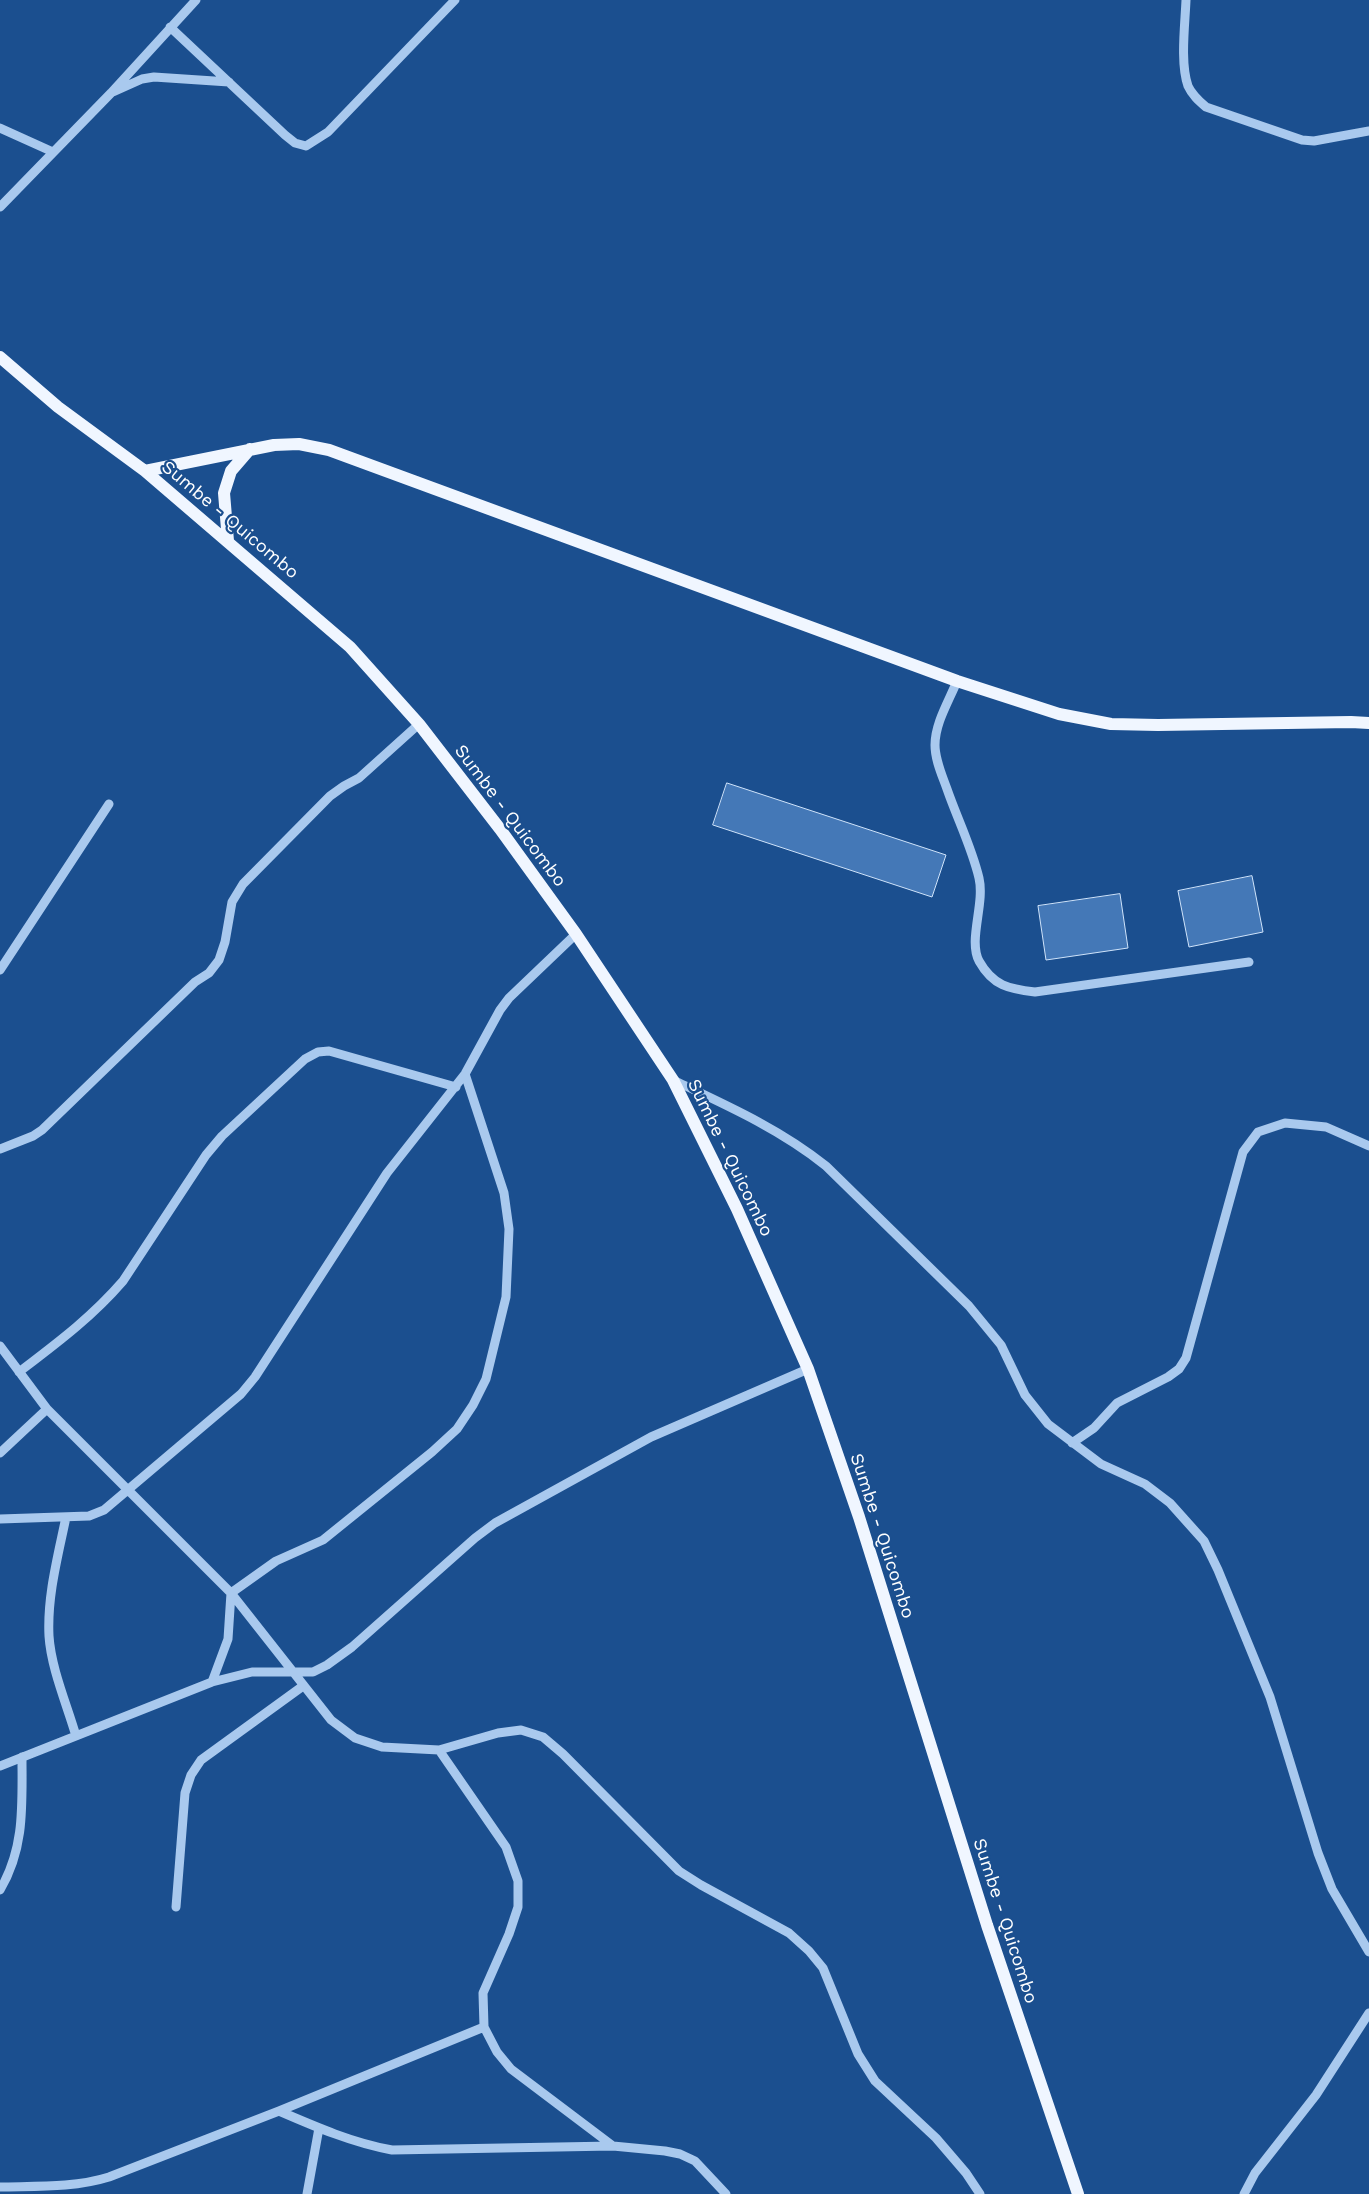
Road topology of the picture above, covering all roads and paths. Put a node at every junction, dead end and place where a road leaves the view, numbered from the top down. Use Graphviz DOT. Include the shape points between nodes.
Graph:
graph roads {
  1 [pos="196,0"];
  2 [pos="455,0"];
  3 [pos="1186,0"];
  4 [pos="170,27"];
  5 [pos="229,82"];
  6 [pos="111,93"];
  7 [pos="0,128"];
  8 [pos="1369,131"];
  9 [pos="53,152"];
  10 [pos="0,208"];
  11 [pos="0,357"];
  12 [pos="250,449"];
  13 [pos="145,471"];
  14 [pos="228,541"];
  15 [pos="957,681"];
  16 [pos="1369,723"];
  17 [pos="419,724"];
  18 [pos="109,804"];
  19 [pos="576,934"];
  20 [pos="1249,962"];
  21 [pos="0,970"];
  22 [pos="465,1074"];
  23 [pos="673,1080"];
  24 [pos="456,1087"];
  25 [pos="1369,1146"];
  26 [pos="0,1149"];
  27 [pos="0,1346"];
  28 [pos="808,1369"];
  29 [pos="20,1372"];
  30 [pos="47,1409"];
  31 [pos="1072,1443"];
  32 [pos="0,1453"];
  33 [pos="129,1490"];
  34 [pos="66,1517"];
  35 [pos="0,1519"];
  36 [pos="231,1593"];
  37 [pos="294,1673"];
  38 [pos="212,1682"];
  39 [pos="303,1686"];
  40 [pos="76,1736"];
  41 [pos="439,1750"];
  42 [pos="22,1758"];
  43 [pos="0,1766"];
  44 [pos="0,1890"];
  45 [pos="176,1907"];
  46 [pos="1369,1952"];
  47 [pos="1369,2013"];
  48 [pos="484,2027"];
  49 [pos="280,2111"];
  50 [pos="319,2128"];
  51 [pos="614,2146"];
  52 [pos="0,2188"];
  53 [pos="307,2194"];
  54 [pos="726,2194"];
  55 [pos="980,2194"];
  56 [pos="1078,2194"];
  57 [pos="1244,2194"];
  1 -- 4 [label="street"];
  2 -- 5 [label="street" via="328,132 306,146 285,135"];
  3 -- 8 [label="street" via="1185,68 1188,87 1206,106 1302,140"];
  4 -- 5 [label="street"];
  4 -- 6 [label="street"];
  5 -- 6 [label="street" via="154,77"];
  6 -- 9 [label="street"];
  7 -- 9 [label="street"];
  9 -- 10 [label="street"];
  11 -- 13 [label="main road, Sumbe - Quicombo" via="58,406"];
  12 -- 13 [label="main road"];
  12 -- 14 [label="main road" via="231,471 224,493"];
  12 -- 15 [label="main road" via="299,444 329,450"];
  13 -- 14 [label="main road, Sumbe - Quicombo"];
  14 -- 17 [label="main road, Sumbe - Quicombo" via="350,647"];
  15 -- 16 [label="main road" via="1059,714 1111,724"];
  15 -- 20 [label="street" via="938,725 935,745 940,769 979,879 981,903 975,948 978,959 996,982 1011,989 1036,992"];
  17 -- 19 [label="main road, Sumbe - Quicombo"];
  17 -- 26 [label="street" via="359,778 330,796 244,884 232,902 225,942 219,960 209,973 195,982 42,1130"];
  18 -- 21 [label="street"];
  19 -- 22 [label="street" via="509,998"];
  19 -- 23 [label="main road, Sumbe - Quicombo"];
  22 -- 24 [label="street"];
  22 -- 36 [label="street" via="504,1193 509,1229 506,1297 486,1379 457,1429 432,1452 323,1540 276,1561"];
  23 -- 28 [label="main road, Sumbe - Quicombo" via="737,1209"];
  23 -- 31 [label="street" via="756,1120 826,1166 969,1306 1002,1345 1025,1395 1048,1424"];
  24 -- 29 [label="street" via="329,1051 318,1052 305,1059 222,1136 206,1155 108,1299 88,1319"];
  24 -- 33 [label="street" via="387,1173 248,1386"];
  25 -- 31 [label="street" via="1326,1126 1285,1123 1258,1132 1243,1152 1186,1358 1168,1377 1117,1403 1094,1428"];
  27 -- 29 [label="street"];
  28 -- 37 [label="street" via="651,1436 495,1523 352,1647 313,1672"];
  28 -- 56 [label="main road, Sumbe - Quicombo" via="859,1517 987,1925"];
  29 -- 30 [label="street"];
  30 -- 32 [label="street"];
  30 -- 33 [label="street"];
  31 -- 46 [label="street" via="1101,1464 1145,1484 1170,1503 1204,1541 1270,1697 1332,1889"];
  33 -- 34 [label="street" via="104,1510 89,1516"];
  33 -- 36 [label="street"];
  34 -- 35 [label="street"];
  34 -- 40 [label="street" via="51,1596 49,1636"];
  36 -- 37 [label="street"];
  36 -- 38 [label="street" via="228,1639"];
  37 -- 38 [label="street" via="252,1672"];
  37 -- 39 [label="street"];
  38 -- 40 [label="street"];
  39 -- 41 [label="street" via="331,1720 355,1738 382,1747"];
  39 -- 45 [label="street" via="201,1760 191,1775 185,1793"];
  40 -- 42 [label="street"];
  41 -- 48 [label="street" via="506,1847 518,1881 518,1906 483,1993"];
  41 -- 55 [label="street" via="520,1730 543,1737 680,1871 789,1933 822,1968 858,2054 875,2081 936,2138"];
  42 -- 43 [label="street"];
  42 -- 44 [label="street" via="22,1829 8,1877"];
  47 -- 57 [label="street" via="1316,2095 1255,2173"];
  48 -- 49 [label="street"];
  48 -- 51 [label="street" via="497,2052 511,2069"];
  49 -- 50 [label="street"];
  49 -- 52 [label="street" via="92,2182"];
  50 -- 51 [label="street" via="392,2150"];
  50 -- 53 [label="street"];
  51 -- 54 [label="street" via="680,2154 695,2161"];
}
